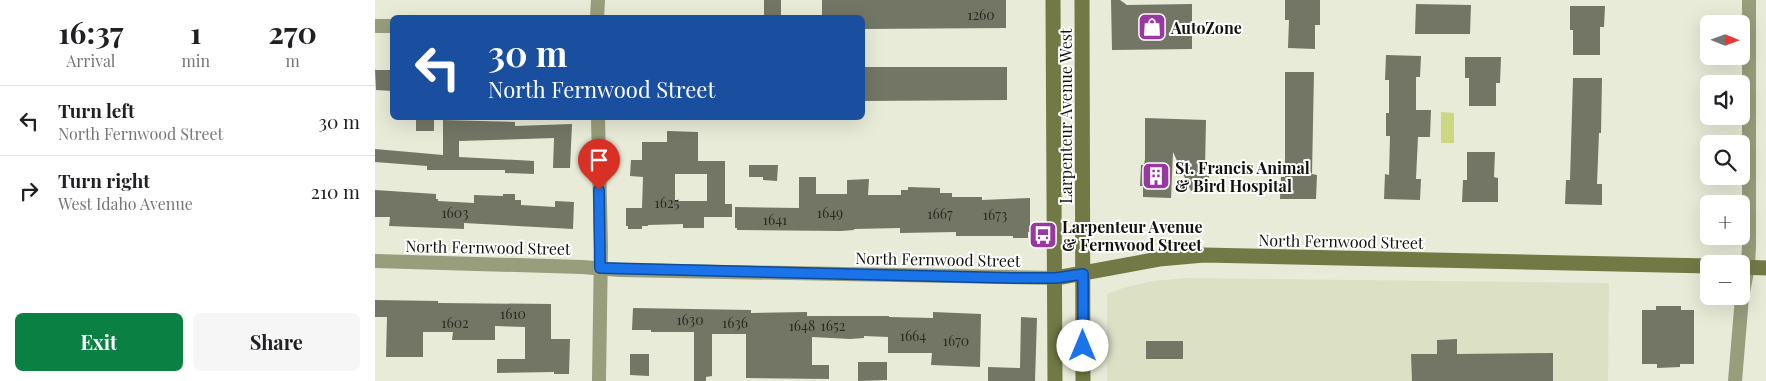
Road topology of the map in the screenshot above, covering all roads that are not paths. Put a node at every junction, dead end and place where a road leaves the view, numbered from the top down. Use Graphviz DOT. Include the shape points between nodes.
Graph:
graph roads {
  1 [pos="598,0"];
  2 [pos="1053,0"];
  3 [pos="1082,0"];
  4 [pos="1749,0"];
  5 [pos="597,15"];
  6 [pos="375,26"];
  7 [pos="390,26"];
  8 [pos="598,120"];
  9 [pos="1745,255"];
  10 [pos="375,261"];
  11 [pos="1700,266"];
  12 [pos="1750,267"];
  13 [pos="600,268"];
  14 [pos="1766,268"];
  15 [pos="1083,274"];
  16 [pos="1056,278"];
  17 [pos="1741,305"];
  18 [pos="599,381"];
  19 [pos="1055,381"];
  20 [pos="1083,381"];
  21 [pos="1735,381"];
  1 -- 5 [label="street"];
  2 -- 16 [label="main road, Larpenteur Avenue West"];
  3 -- 15 [label="main road, Larpenteur Avenue West"];
  4 -- 9 [label="street"];
  6 -- 7 [label="street"];
  8 -- 13 [label="street"];
  10 -- 13 [label="street, North Fernwood Street"];
  11 -- 15 [label="main road, North Fernwood Street" via="1204,255 1159,259"];
  12 -- 14 [label="main road"];
  13 -- 16 [label="street, North Fernwood Street"];
  13 -- 18 [label="street"];
  15 -- 16 [label="main road, North Fernwood Street"];
  15 -- 20 [label="main road, Larpenteur Avenue West"];
  16 -- 19 [label="main road, Larpenteur Avenue West"];
  17 -- 21 [label="street"];
}
